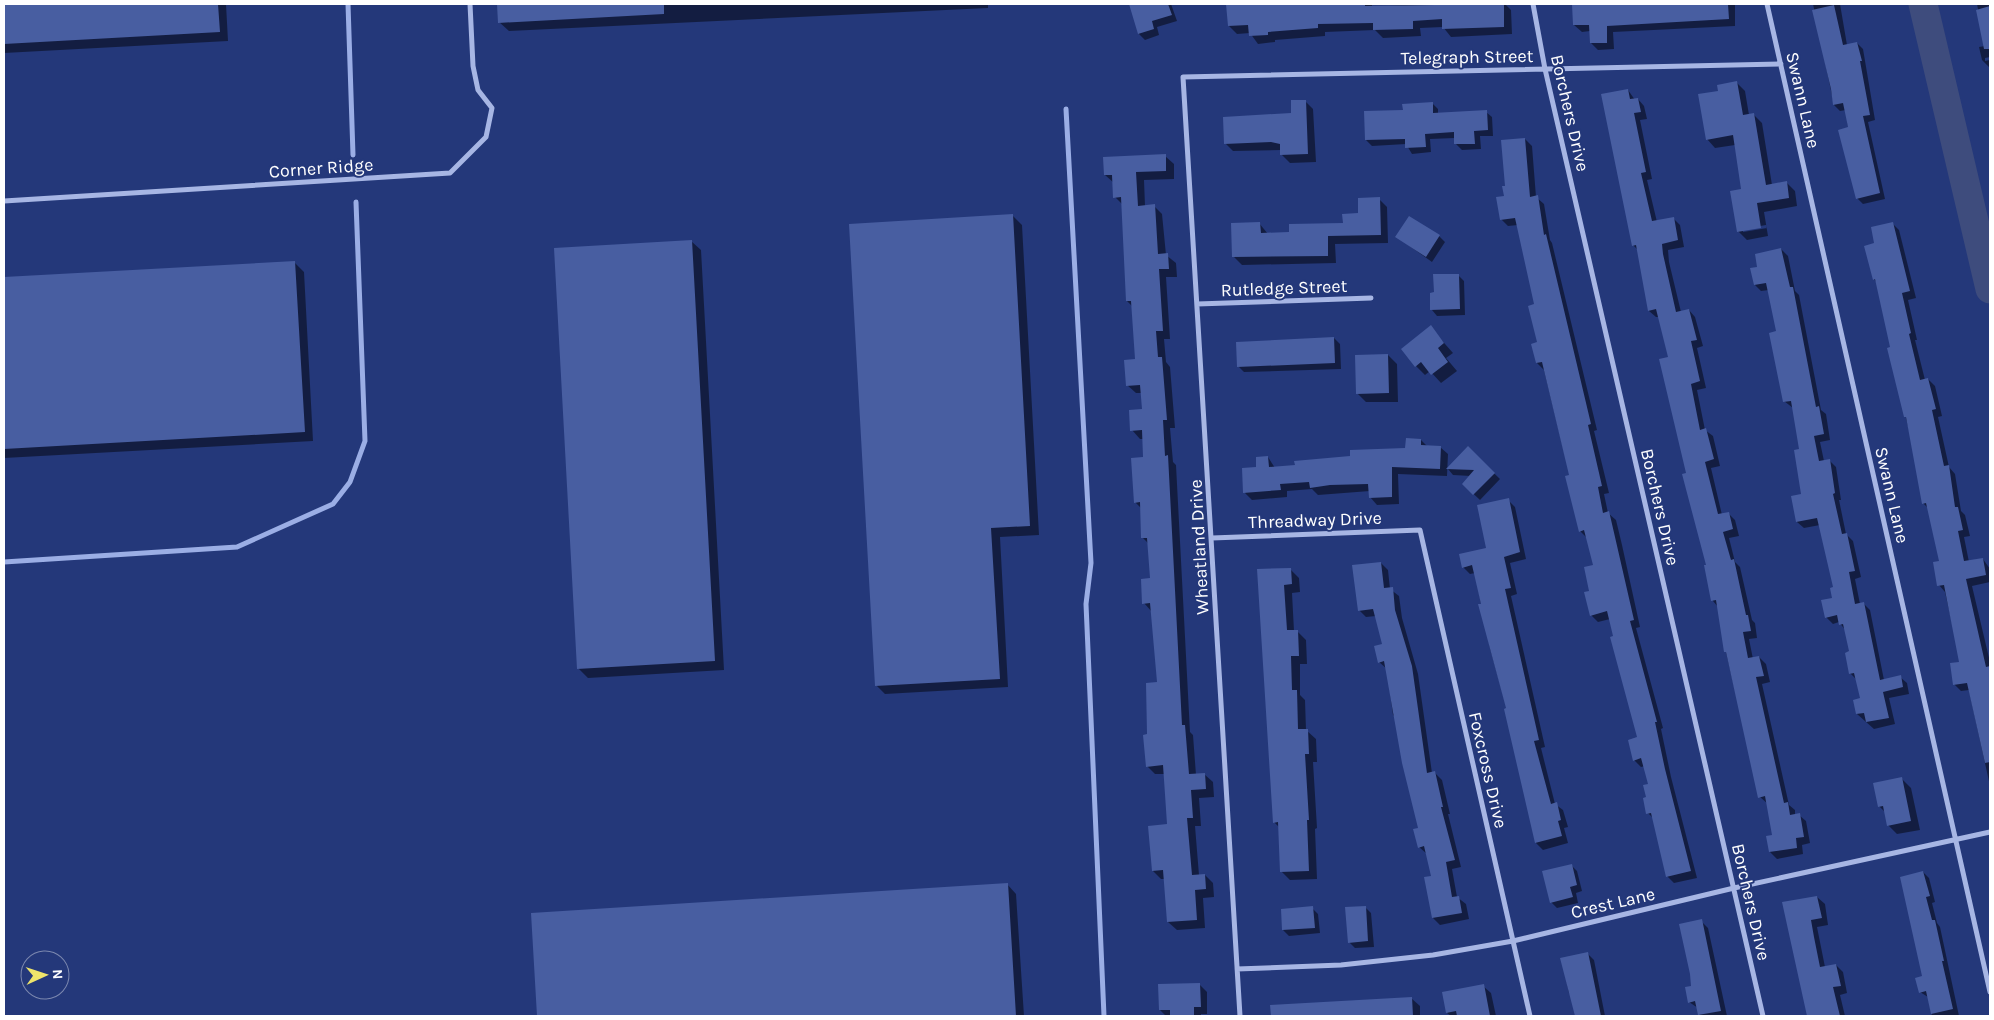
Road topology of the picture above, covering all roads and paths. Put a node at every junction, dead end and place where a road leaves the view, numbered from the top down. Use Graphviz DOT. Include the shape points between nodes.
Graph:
graph roads {
  1 [pos="470,4"];
  2 [pos="1533,4"];
  3 [pos="1767,4"];
  4 [pos="1781,64"];
  5 [pos="1545,69"];
  6 [pos="1183,77"];
  7 [pos="4,202"];
  8 [pos="1371,298"];
  9 [pos="1197,304"];
  10 [pos="1420,530"];
  11 [pos="1212,538"];
  12 [pos="1990,832"];
  13 [pos="1956,840"];
  14 [pos="1734,888"];
  15 [pos="1513,941"];
  16 [pos="1237,969"];
  17 [pos="1990,992"];
  18 [pos="1240,1016"];
  19 [pos="1530,1016"];
  20 [pos="1762,1016"];
  1 -- 7 [label="street, Corner Ridge" via="473,66 478,90 492,108 486,137 450,173"];
  2 -- 5 [label="street, Borchers Drive"];
  3 -- 4 [label="street, Swann Lane"];
  4 -- 5 [label="street, Telegraph Street"];
  4 -- 13 [label="street, Swann Lane"];
  5 -- 6 [label="street, Telegraph Street"];
  5 -- 14 [label="street, Borchers Drive"];
  6 -- 9 [label="street, Wheatland Drive"];
  8 -- 9 [label="street, Rutledge Street"];
  9 -- 11 [label="street, Wheatland Drive"];
  10 -- 11 [label="street, Threadway Drive"];
  10 -- 15 [label="street, Foxcross Drive"];
  11 -- 16 [label="street, Wheatland Drive"];
  12 -- 13 [label="street, Crest Lane"];
  13 -- 14 [label="street, Crest Lane"];
  13 -- 17 [label="street, Swann Lane"];
  14 -- 15 [label="street, Crest Lane"];
  14 -- 20 [label="street, Borchers Drive"];
  15 -- 16 [label="street, Crest Lane" via="1434,955 1341,965"];
  15 -- 19 [label="street, Foxcross Drive"];
  16 -- 18 [label="street, Wheatland Drive"];
}
